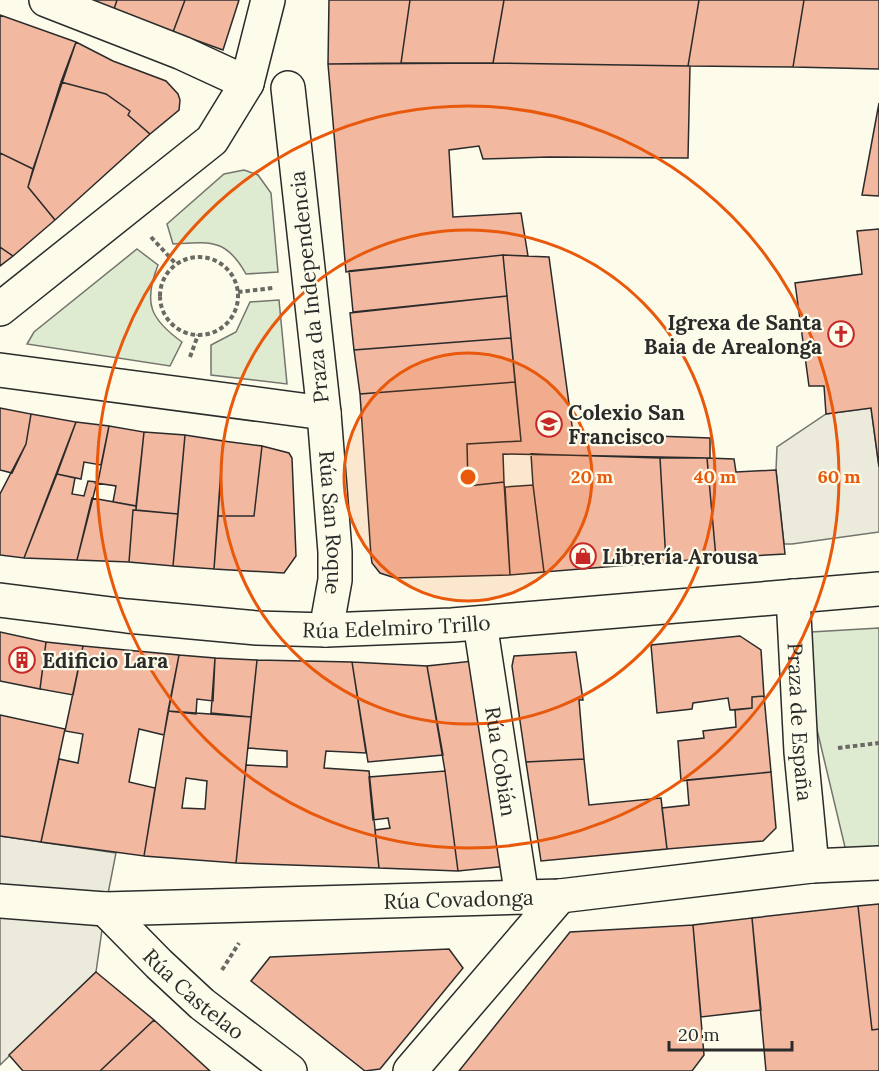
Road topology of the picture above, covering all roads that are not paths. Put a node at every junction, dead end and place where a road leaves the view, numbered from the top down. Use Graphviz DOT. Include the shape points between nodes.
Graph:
graph roads {
  1 [pos="46,0"];
  2 [pos="268,0"];
  3 [pos="247,83"];
  4 [pos="288,88"];
  5 [pos="0,309"];
  6 [pos="0,370"];
  7 [pos="324,413"];
  8 [pos="879,589"];
  9 [pos="793,596"];
  10 [pos="0,600"];
  11 [pos="480,623"];
  12 [pos="327,630"];
  13 [pos="879,863"];
  14 [pos="812,866"];
  15 [pos="560,896"];
  16 [pos="522,897"];
  17 [pos="0,901"];
  18 [pos="105,909"];
  19 [pos="290,1071"];
  20 [pos="410,1071"];
  1 -- 3 [label="street" via="182,52"];
  2 -- 3 [label="street"];
  3 -- 5 [label="street" via="212,140"];
  4 -- 7 [label="street, Praza da Independencia"];
  6 -- 7 [label="street, Praza da Independencia"];
  7 -- 12 [label="street, Rúa San Roque" via="335,552"];
  8 -- 9 [label="street"];
  9 -- 11 [label="street, Rúa Edelmiro Trillo"];
  9 -- 14 [label="street, Praza de España"];
  10 -- 12 [label="street, Rúa Edelmiro Trillo" via="257,628"];
  11 -- 12 [label="street, Rúa Edelmiro Trillo"];
  11 -- 16 [label="street, Rúa Cobián"];
  13 -- 14 [label="street"];
  14 -- 15 [label="street, Rúa Covadonga"];
  15 -- 16 [label="street, Rúa Covadonga"];
  15 -- 20 [label="street"];
  16 -- 18 [label="street, Rúa Covadonga"];
  17 -- 18 [label="street, Rúa Covadonga"];
  18 -- 19 [label="street, Rúa Castelao" via="202,1004"];
}
